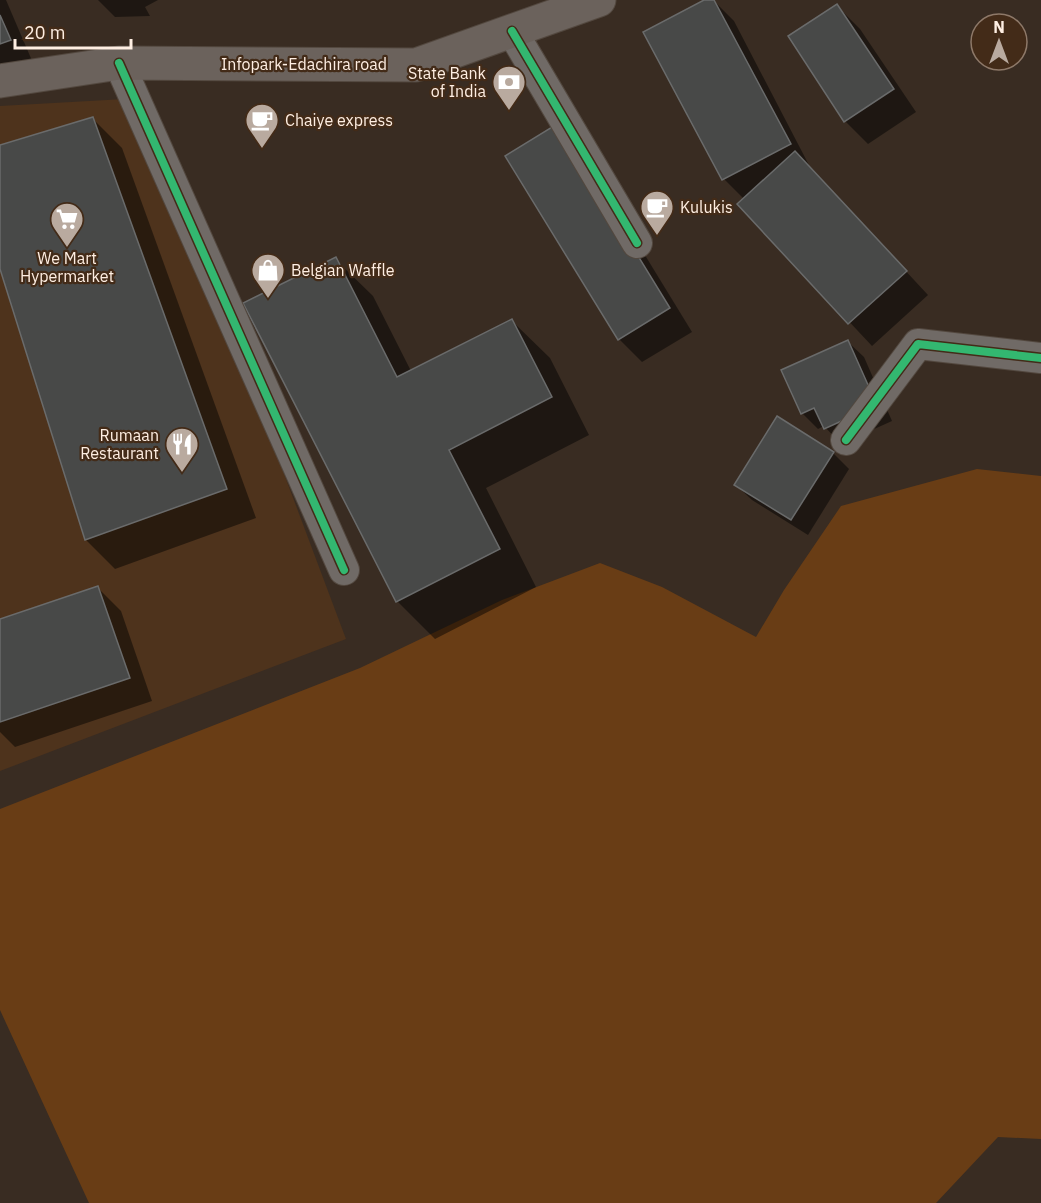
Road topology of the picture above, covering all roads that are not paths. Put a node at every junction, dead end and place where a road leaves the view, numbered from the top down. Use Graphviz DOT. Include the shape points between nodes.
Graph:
graph roads {
  1 [pos="593,1"];
  2 [pos="512,31"];
  3 [pos="119,63"];
  4 [pos="0,81"];
  5 [pos="637,243"];
  6 [pos="1041,358"];
  7 [pos="846,440"];
  8 [pos="344,570"];
  1 -- 2 [label="main road, Infopark-Edachira road"];
  2 -- 3 [label="main road, Infopark-Edachira road" via="416,64"];
  2 -- 5 [label="street"];
  3 -- 4 [label="main road, Infopark-Edachira road"];
  3 -- 8 [label="street"];
  6 -- 7 [label="street" via="918,344"];
}
